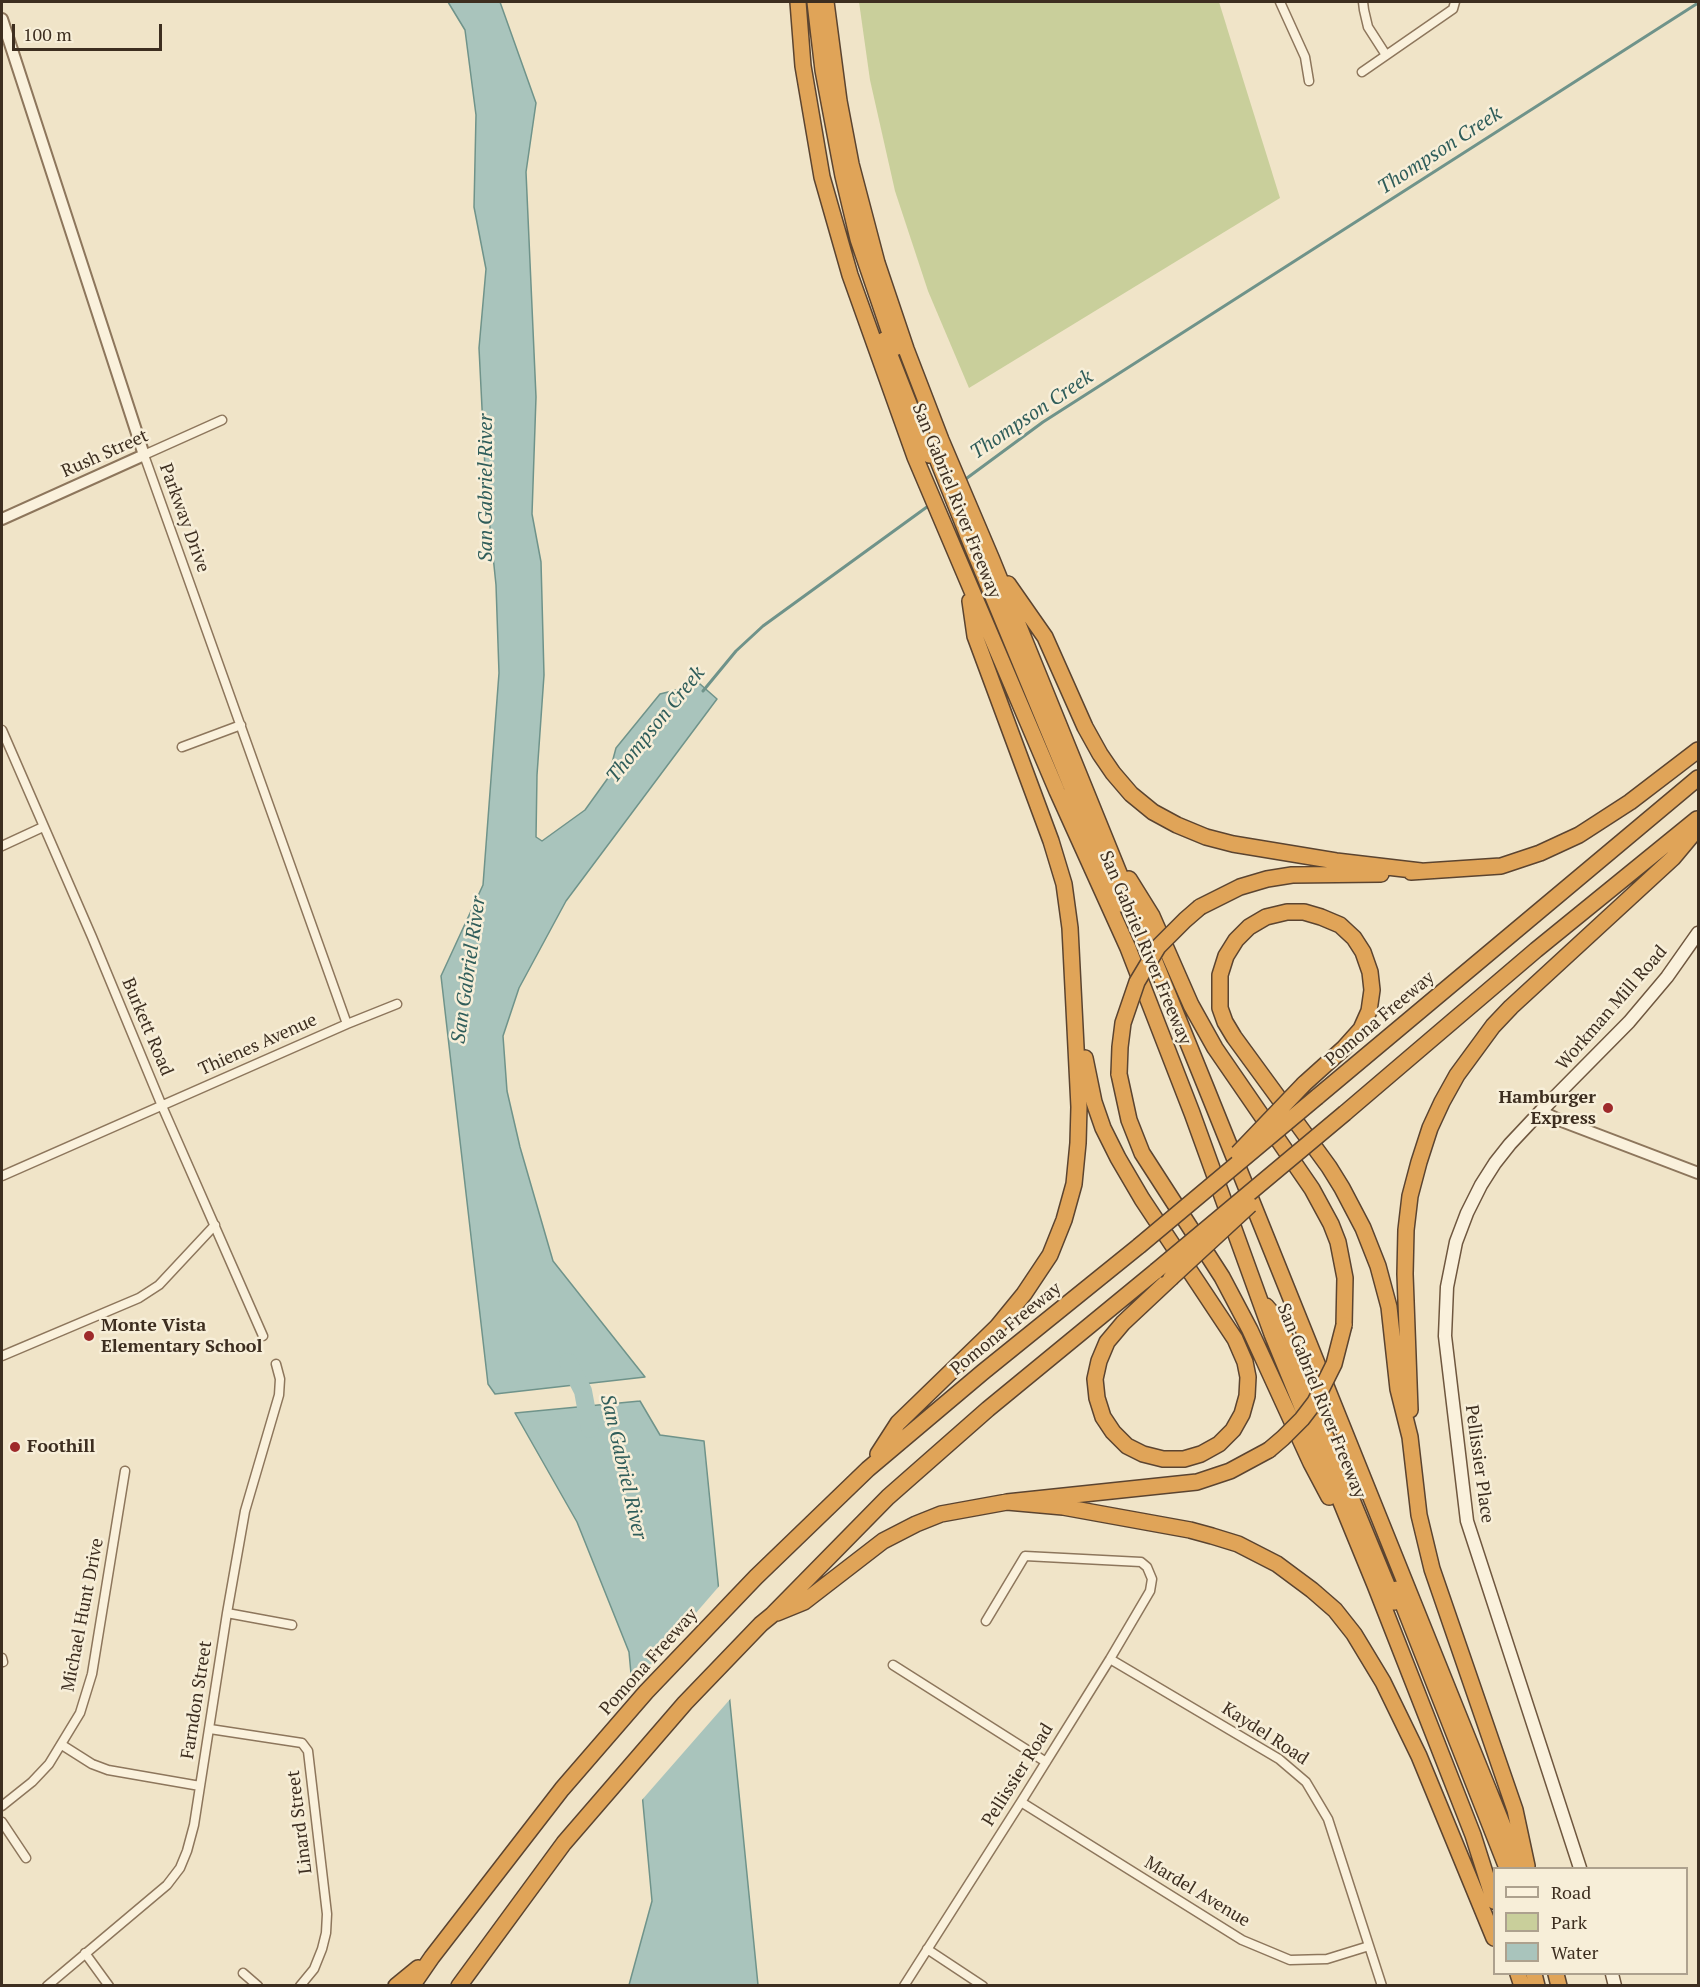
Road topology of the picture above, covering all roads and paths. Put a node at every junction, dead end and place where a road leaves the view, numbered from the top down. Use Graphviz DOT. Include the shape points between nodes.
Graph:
graph roads {
  1 [pos="798,2"];
  2 [pos="809,2"];
  3 [pos="815,2"];
  4 [pos="826,2"];
  5 [pos="1280,2"];
  6 [pos="1363,2"];
  7 [pos="1455,2"];
  8 [pos="2,19"];
  9 [pos="1386,55"];
  10 [pos="1362,72"];
  11 [pos="1309,81"];
  12 [pos="222,420"];
  13 [pos="928,448"];
  14 [pos="144,455"];
  15 [pos="2,519"];
  16 [pos="969,547"];
  17 [pos="992,560"];
  18 [pos="966,577"];
  19 [pos="241,725"];
  20 [pos="2,730"];
  21 [pos="182,747"];
  22 [pos="1698,750"];
  23 [pos="1698,778"];
  24 [pos="1057,791"];
  25 [pos="1698,818"];
  26 [pos="43,827"];
  27 [pos="1698,828"];
  28 [pos="1105,840"];
  29 [pos="2,846"];
  30 [pos="1421,871"];
  31 [pos="1698,933"];
  32 [pos="1074,987"];
  33 [pos="397,1004"];
  34 [pos="348,1024"];
  35 [pos="162,1106"];
  36 [pos="1541,1111"];
  37 [pos="1345,1113"];
  38 [pos="1698,1173"];
  39 [pos="2,1176"];
  40 [pos="1181,1211"];
  41 [pos="215,1225"];
  42 [pos="1260,1299"];
  43 [pos="263,1336"];
  44 [pos="2,1356"];
  45 [pos="276,1364"];
  46 [pos="1410,1437"];
  47 [pos="125,1471"];
  48 [pos="863,1473"];
  49 [pos="1007,1502"];
  50 [pos="1375,1585"];
  51 [pos="227,1612"];
  52 [pos="766,1620"];
  53 [pos="986,1621"];
  54 [pos="292,1625"];
  55 [pos="1110,1659"];
  56 [pos="893,1665"];
  57 [pos="210,1729"];
  58 [pos="62,1745"];
  59 [pos="1046,1762"];
  60 [pos="200,1786"];
  61 [pos="1022,1802"];
  62 [pos="2,1806"];
  63 [pos="2,1822"];
  64 [pos="26,1858"];
  65 [pos="1498,1867"];
  66 [pos="1506,1867"];
  67 [pos="1520,1867"];
  68 [pos="1528,1867"];
  69 [pos="1579,1867"];
  70 [pos="1493,1898"];
  71 [pos="1493,1936"];
  72 [pos="1369,1946"];
  73 [pos="927,1949"];
  74 [pos="84,1953"];
  75 [pos="432,1957"];
  76 [pos="243,1973"];
  77 [pos="1522,1978"];
  78 [pos="46,1986"];
  79 [pos="109,1986"];
  80 [pos="258,1986"];
  81 [pos="300,1986"];
  82 [pos="396,1986"];
  83 [pos="412,1986"];
  84 [pos="459,1986"];
  85 [pos="904,1986"];
  86 [pos="983,1986"];
  87 [pos="1382,1986"];
  88 [pos="1537,1986"];
  1 -- 13 [label="highway, San Gabriel River Freeway" via="803,66 822,177 850,275"];
  2 -- 13 [label="highway" via="831,154 852,244 872,307"];
  3 -- 13 [label="highway" via="828,102 858,239"];
  4 -- 13 [label="highway, San Gabriel River Freeway" via="842,120 868,231 902,338"];
  5 -- 11 [label="street" via="1305,57"];
  6 -- 9 [label="street" via="1368,27"];
  7 -- 9 [label="street" via="1453,9"];
  8 -- 14 [label="street, Parkway Drive"];
  9 -- 10 [label="street"];
  12 -- 14 [label="street, Rush Street"];
  13 -- 16 [label="highway, San Gabriel River Freeway"];
  13 -- 16 [label="highway, San Gabriel River Freeway"];
  14 -- 15 [label="street, Rush Street"];
  14 -- 19 [label="street, Parkway Drive"];
  16 -- 17 [label="highway, San Gabriel River Freeway"];
  16 -- 18 [label="highway, San Gabriel River Freeway"];
  16 -- 24 [label="highway" via="1052,758"];
  16 -- 66 [label="highway" via="1308,1364"];
  17 -- 28 [label="highway, San Gabriel River Freeway"];
  17 -- 30 [label="highway" via="1045,637 1100,754 1131,794 1153,812 1206,837 1233,844"];
  18 -- 24 [label="highway, San Gabriel River Freeway"];
  18 -- 32 [label="highway" via="975,636 1064,884"];
  19 -- 21 [label="street"];
  19 -- 34 [label="street, Parkway Drive"];
  20 -- 26 [label="street, Burkett Road"];
  22 -- 30 [label="highway" via="1630,802 1579,835 1540,853 1501,866"];
  23 -- 40 [label="highway, Pomona Freeway, bridge"];
  24 -- 42 [label="highway, San Gabriel River Freeway" via="1128,948"];
  25 -- 37 [label="highway"];
  26 -- 29 [label="street"];
  26 -- 35 [label="street, Burkett Road"];
  27 -- 46 [label="highway" via="1673,858 1499,1019 1474,1049 1442,1102 1419,1162 1406,1230"];
  28 -- 49 [label="highway, bridge" via="1152,916 1191,1005 1215,1048 1312,1189 1331,1224 1344,1278 1344,1325 1334,1364 1302,1419 1269,1450 1230,1471 1177,1485"];
  28 -- 67 [label="highway, San Gabriel River Freeway"];
  30 -- 50 [label="highway, bridge" via="1267,879 1240,887 1200,907 1158,947 1137,982 1123,1023 1120,1047 1119,1074 1129,1120 1142,1153 1228,1288 1311,1463"];
  31 -- 36 [label="main road, Workman Mill Road" via="1629,1022"];
  32 -- 37 [label="highway, bridge" via="1089,1079 1103,1128 1142,1199 1192,1272 1235,1339 1248,1377 1242,1414 1219,1444 1184,1458 1163,1459 1143,1454 1127,1446 1113,1432 1096,1398 1095,1379 1107,1342 1123,1323 1171,1278 1193,1259"];
  32 -- 48 [label="highway" via="1078,1143 1074,1184 1050,1255 997,1327 898,1423"];
  33 -- 34 [label="street, Thienes Avenue"];
  34 -- 35 [label="street, Thienes Avenue"];
  35 -- 39 [label="street, Thienes Avenue"];
  35 -- 41 [label="street, Burkett Road"];
  36 -- 38 [label="street"];
  36 -- 69 [label="main road, Pellissier Place" via="1495,1163 1467,1213 1451,1263 1445,1336 1467,1521"];
  37 -- 52 [label="highway, bridge" via="988,1409 886,1499"];
  40 -- 46 [label="highway, bridge" via="1304,1084 1361,1029 1369,1011 1370,972 1363,952 1340,925 1321,916 1287,912 1266,917 1249,927 1226,956 1220,975 1220,1008 1234,1037 1329,1167 1363,1228 1389,1307 1398,1389"];
  40 -- 48 [label="highway, Pomona Freeway, bridge"];
  41 -- 43 [label="street, Burkett Road"];
  41 -- 44 [label="street" via="159,1285 139,1298"];
  42 -- 50 [label="highway, San Gabriel River Freeway"];
  42 -- 65 [label="highway" via="1283,1330 1479,1810"];
  45 -- 51 [label="street, Farndon Street" via="279,1395 245,1511"];
  46 -- 68 [label="highway" via="1419,1515 1432,1569 1515,1810"];
  47 -- 58 [label="street, Michael Hunt Drive" via="92,1674 80,1713"];
  48 -- 75 [label="highway, Pomona Freeway" via="695,1639 639,1701 562,1789"];
  49 -- 52 [label="highway" via="941,1514 887,1539 804,1602"];
  49 -- 71 [label="highway" via="1063,1507 1191,1530 1238,1544 1277,1564 1335,1610 1383,1682 1419,1756"];
  50 -- 70 [label="highway, San Gabriel River Freeway" via="1473,1835"];
  51 -- 54 [label="street"];
  51 -- 57 [label="street, Farndon Street"];
  52 -- 84 [label="highway" via="618,1778 564,1843"];
  53 -- 55 [label="street, Pellissier Road" via="1025,1556 1141,1562 1152,1579 1150,1591"];
  55 -- 59 [label="street, Pellissier Road"];
  55 -- 72 [label="street, Kaydel Road" via="1279,1760 1306,1782 1329,1819"];
  56 -- 59 [label="street"];
  57 -- 60 [label="street, Farndon Street"];
  57 -- 81 [label="street, Linard Street" via="302,1743 308,1751 327,1923 314,1969"];
  58 -- 60 [label="street" via="108,1770"];
  58 -- 62 [label="street, Michael Hunt Drive" via="32,1782"];
  59 -- 61 [label="street, Pellissier Road"];
  60 -- 74 [label="street, Farndon Street" via="194,1825 180,1868 167,1885"];
  61 -- 72 [label="street, Mardel Avenue" via="1242,1940 1290,1960 1327,1959"];
  61 -- 73 [label="street, Pellissier Road"];
  63 -- 64 [label="street"];
  72 -- 87 [label="street, Kaydel Road"];
  73 -- 85 [label="street, Pellissier Road"];
  73 -- 86 [label="street"];
  74 -- 78 [label="street, Farndon Street"];
  74 -- 79 [label="street"];
  75 -- 82 [label="highway"];
  75 -- 83 [label="highway, Pomona Freeway"];
  76 -- 80 [label="street"];
  77 -- 88 [label="highway"];
}
